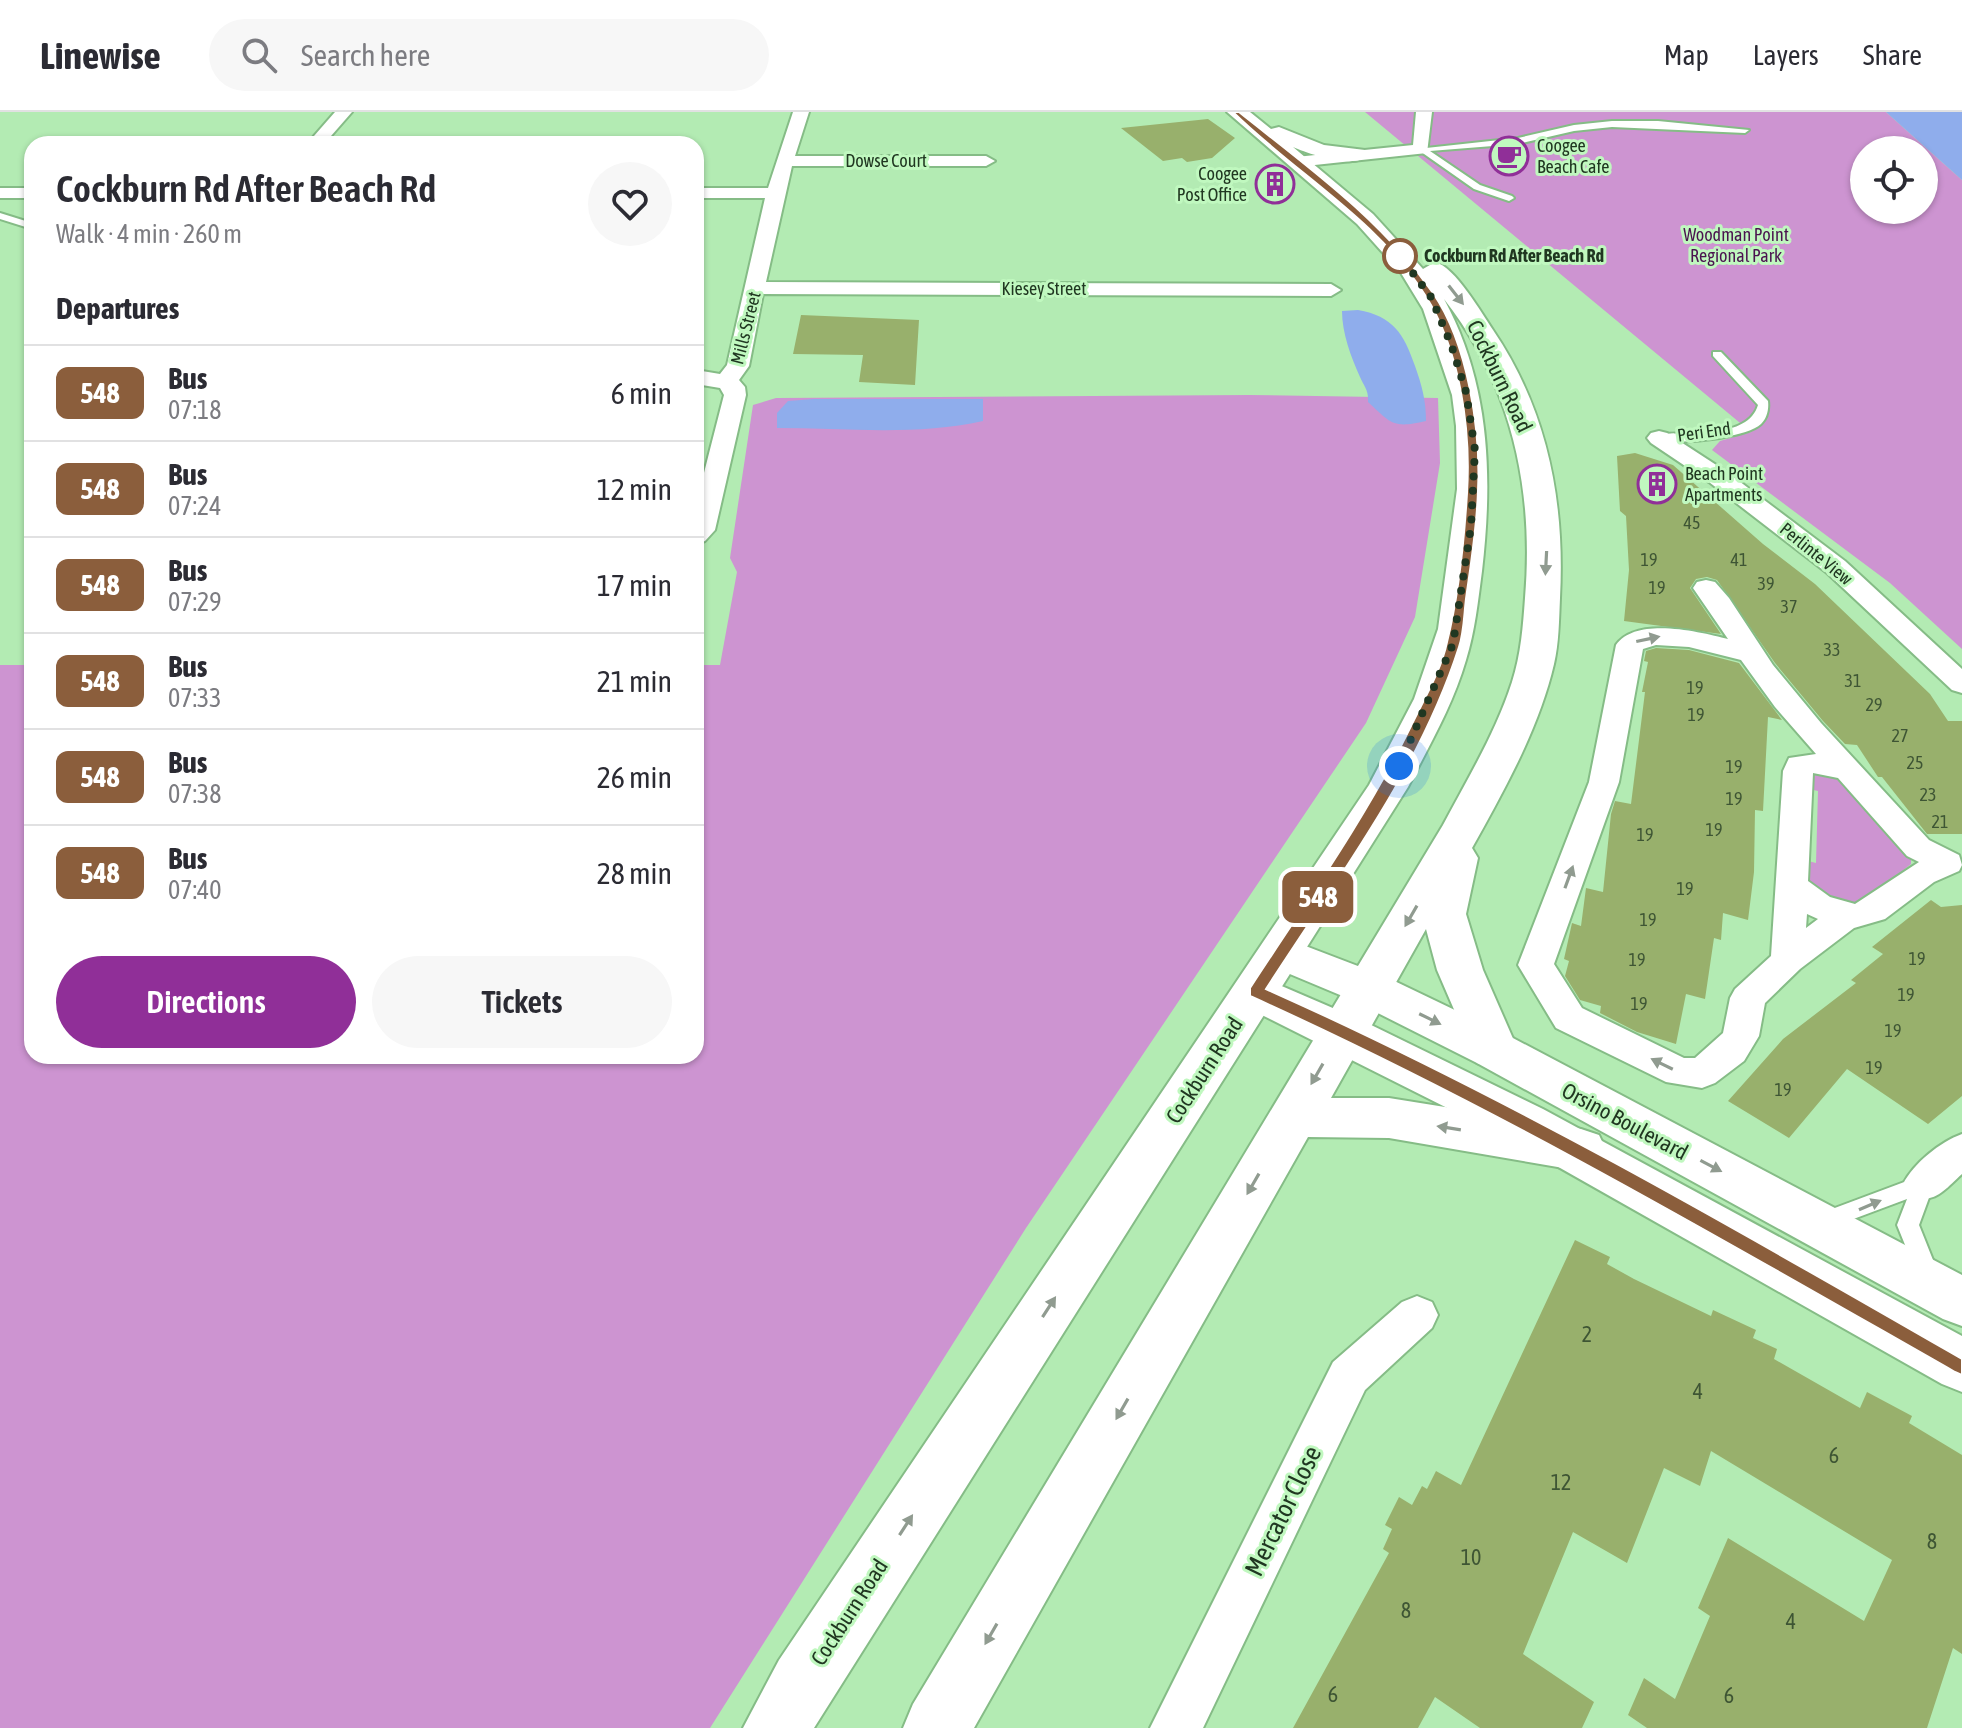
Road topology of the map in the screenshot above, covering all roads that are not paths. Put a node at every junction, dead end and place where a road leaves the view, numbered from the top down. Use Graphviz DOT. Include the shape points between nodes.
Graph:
graph roads {
  1 [pos="344,112"];
  2 [pos="801,112"];
  3 [pos="1237,112"];
  4 [pos="1253,112"];
  5 [pos="1424,112"];
  6 [pos="1745,130"];
  7 [pos="1279,133"];
  8 [pos="322,136"];
  9 [pos="1421,142"];
  10 [pos="1357,155"];
  11 [pos="787,161"];
  12 [pos="986,161"];
  13 [pos="1304,161"];
  14 [pos="0,193"];
  15 [pos="24,193"];
  16 [pos="704,193"];
  17 [pos="775,193"];
  18 [pos="1509,198"];
  19 [pos="0,216"];
  20 [pos="24,224"];
  21 [pos="757,288"];
  22 [pos="1331,290"];
  23 [pos="1717,354"];
  24 [pos="704,378"];
  25 [pos="726,382"];
  26 [pos="1659,438"];
  27 [pos="704,522"];
  28 [pos="1706,588"];
  29 [pos="1751,654"];
  30 [pos="1962,684"];
  31 [pos="1793,711"];
  32 [pos="1800,765"];
  33 [pos="1849,771"];
  34 [pos="1464,825"];
  35 [pos="1957,868"];
  36 [pos="1791,885"];
  37 [pos="1845,917"];
  38 [pos="1788,960"];
  39 [pos="1269,972"];
  40 [pos="1368,988"];
  41 [pos="1342,1031"];
  42 [pos="1494,1050"];
  43 [pos="1292,1117"];
  44 [pos="1581,1150"];
  45 [pos="1962,1150"];
  46 [pos="1923,1184"];
  47 [pos="1817,1223"];
  48 [pos="1947,1293"];
  49 [pos="1417,1315"];
  50 [pos="1962,1366"];
  51 [pos="777,1728"];
  52 [pos="937,1728"];
  53 [pos="1176,1728"];
  1 -- 8 [label="street"];
  2 -- 11 [label="street, Mills Street"];
  3 -- 13 [label="main road, Cockburn Road"];
  4 -- 7 [label="main road, Cockburn Road"];
  5 -- 9 [label="street"];
  6 -- 9 [label="lane" via="1612,124 1518,141"];
  7 -- 10 [label="main road" via="1320,151"];
  7 -- 13 [label="main road, Cockburn Road"];
  9 -- 10 [label="street"];
  9 -- 18 [label="lane" via="1477,187"];
  10 -- 13 [label="street"];
  11 -- 12 [label="street, Dowse Court"];
  11 -- 17 [label="street, Mills Street"];
  13 -- 34 [label="main road, Cockburn Road, one-way" via="1406,236 1458,296 1512,389 1537,457 1548,556 1536,663 1509,734"];
  13 -- 39 [label="main road, Cockburn Road" via="1399,254 1431,297 1466,392 1475,450 1471,526 1453,644 1388,787"];
  14 -- 15 [label="street"];
  16 -- 17 [label="street"];
  17 -- 21 [label="street, Mills Street"];
  19 -- 20 [label="lane"];
  21 -- 22 [label="street, Kiesey Street"];
  21 -- 25 [label="street, Mills Street" via="738,366"];
  23 -- 26 [label="lane, Peri End" via="1764,404 1759,419 1723,431"];
  24 -- 25 [label="street"];
  25 -- 27 [label="street, Mills Street" via="735,395"];
  26 -- 30 [label="street, Perlinte View" via="1836,567"];
  28 -- 29 [label="street" via="1723,604"];
  29 -- 31 [label="street"];
  38 -- 29 [label="street, one-way" via="1748,998 1741,1036 1731,1051 1702,1073 1679,1072 1569,1018 1536,965 1604,782 1630,645 1639,638 1670,636"];
  31 -- 32 [label="street"];
  31 -- 33 [label="street"];
  32 -- 33 [label="street" via="1818,763"];
  32 -- 36 [label="street"];
  33 -- 35 [label="street" via="1918,848"];
  34 -- 40 [label="main road, Cockburn Road, one-way"];
  34 -- 42 [label="main road" via="1444,914 1460,970"];
  35 -- 37 [label="street" via="1922,871 1872,913"];
  36 -- 37 [label="street" via="1815,906"];
  36 -- 38 [label="street"];
  37 -- 38 [label="street"];
  39 -- 40 [label="main road, Orsino Boulevard"];
  39 -- 41 [label="main road"];
  51 -- 39 [label="main road, Cockburn Road, one-way"];
  40 -- 41 [label="main road, Cockburn Road"];
  40 -- 42 [label="main road, Orsino Boulevard, one-way"];
  41 -- 43 [label="main road, Cockburn Road, one-way"];
  41 -- 44 [label="main road"];
  42 -- 47 [label="main road, Orsino Boulevard, one-way"];
  44 -- 43 [label="main road, one-way" via="1389,1118"];
  43 -- 52 [label="main road, Cockburn Road, one-way"];
  44 -- 50 [label="main road"];
  45 -- 46 [label="street"];
  47 -- 46 [label="lane, one-way"];
  46 -- 48 [label="lane" via="1908,1225"];
  47 -- 48 [label="main road, Orsino Boulevard"];
  49 -- 53 [label="street, Mercator Close" via="1349,1376"];
}
